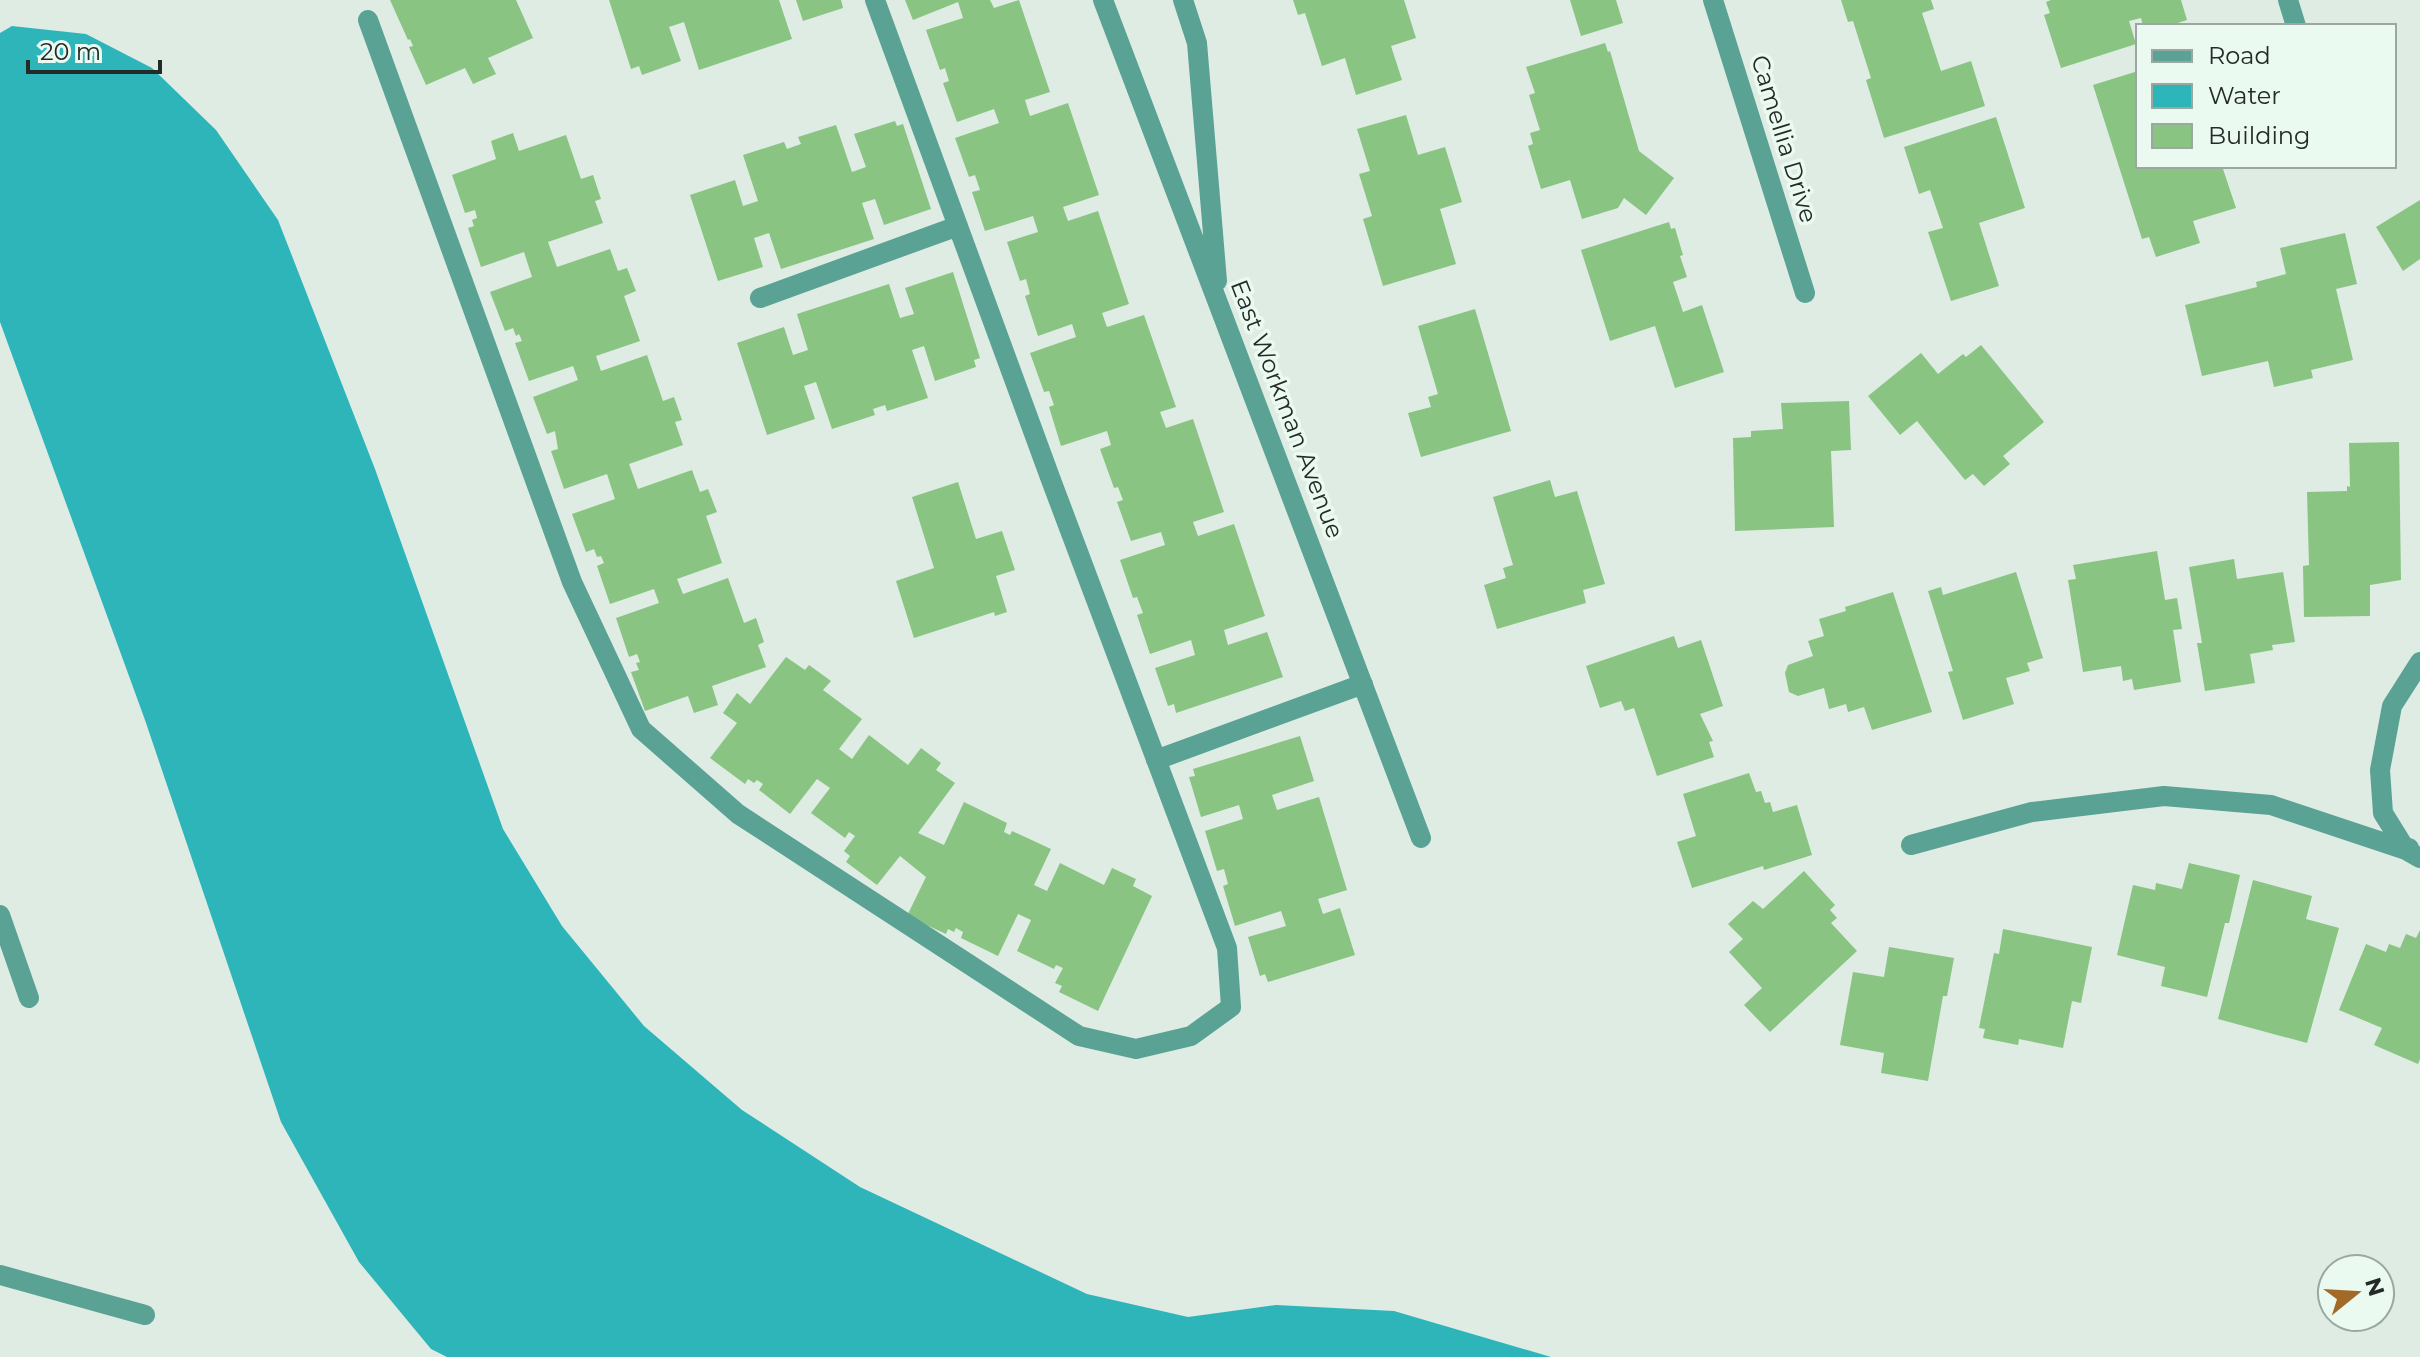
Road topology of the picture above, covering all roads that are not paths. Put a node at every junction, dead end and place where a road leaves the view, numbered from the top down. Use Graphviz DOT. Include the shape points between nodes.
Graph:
graph roads {
  1 [pos="875,0"];
  2 [pos="1103,0"];
  3 [pos="1183,0"];
  4 [pos="1713,0"];
  5 [pos="2288,0"];
  6 [pos="368,20"];
  7 [pos="2295,24"];
  8 [pos="958,226"];
  9 [pos="1805,293"];
  10 [pos="760,298"];
  11 [pos="1219,304"];
  12 [pos="2420,662"];
  13 [pos="1363,684"];
  14 [pos="1156,760"];
  15 [pos="1421,838"];
  16 [pos="1911,845"];
  17 [pos="2415,851"];
  18 [pos="0,915"];
  19 [pos="29,998"];
  20 [pos="0,1275"];
  21 [pos="145,1315"];
  1 -- 8 [label="street"];
  2 -- 11 [label="street, East Workman Avenue"];
  3 -- 11 [label="street" via="1197,43"];
  4 -- 9 [label="street, Camellia Drive"];
  5 -- 7 [label="street"];
  6 -- 14 [label="street" via="572,582 641,729 738,814 1066,1028 1136,1049 1191,1036 1231,1007 1227,948"];
  8 -- 10 [label="street"];
  8 -- 14 [label="street"];
  11 -- 13 [label="street, East Workman Avenue"];
  12 -- 17 [label="street" via="2392,706 2380,770 2383,813"];
  13 -- 14 [label="street"];
  13 -- 15 [label="street, East Workman Avenue"];
  16 -- 17 [label="street" via="2032,812 2164,796 2271,805"];
  18 -- 19 [label="street"];
  20 -- 21 [label="street"];
}
